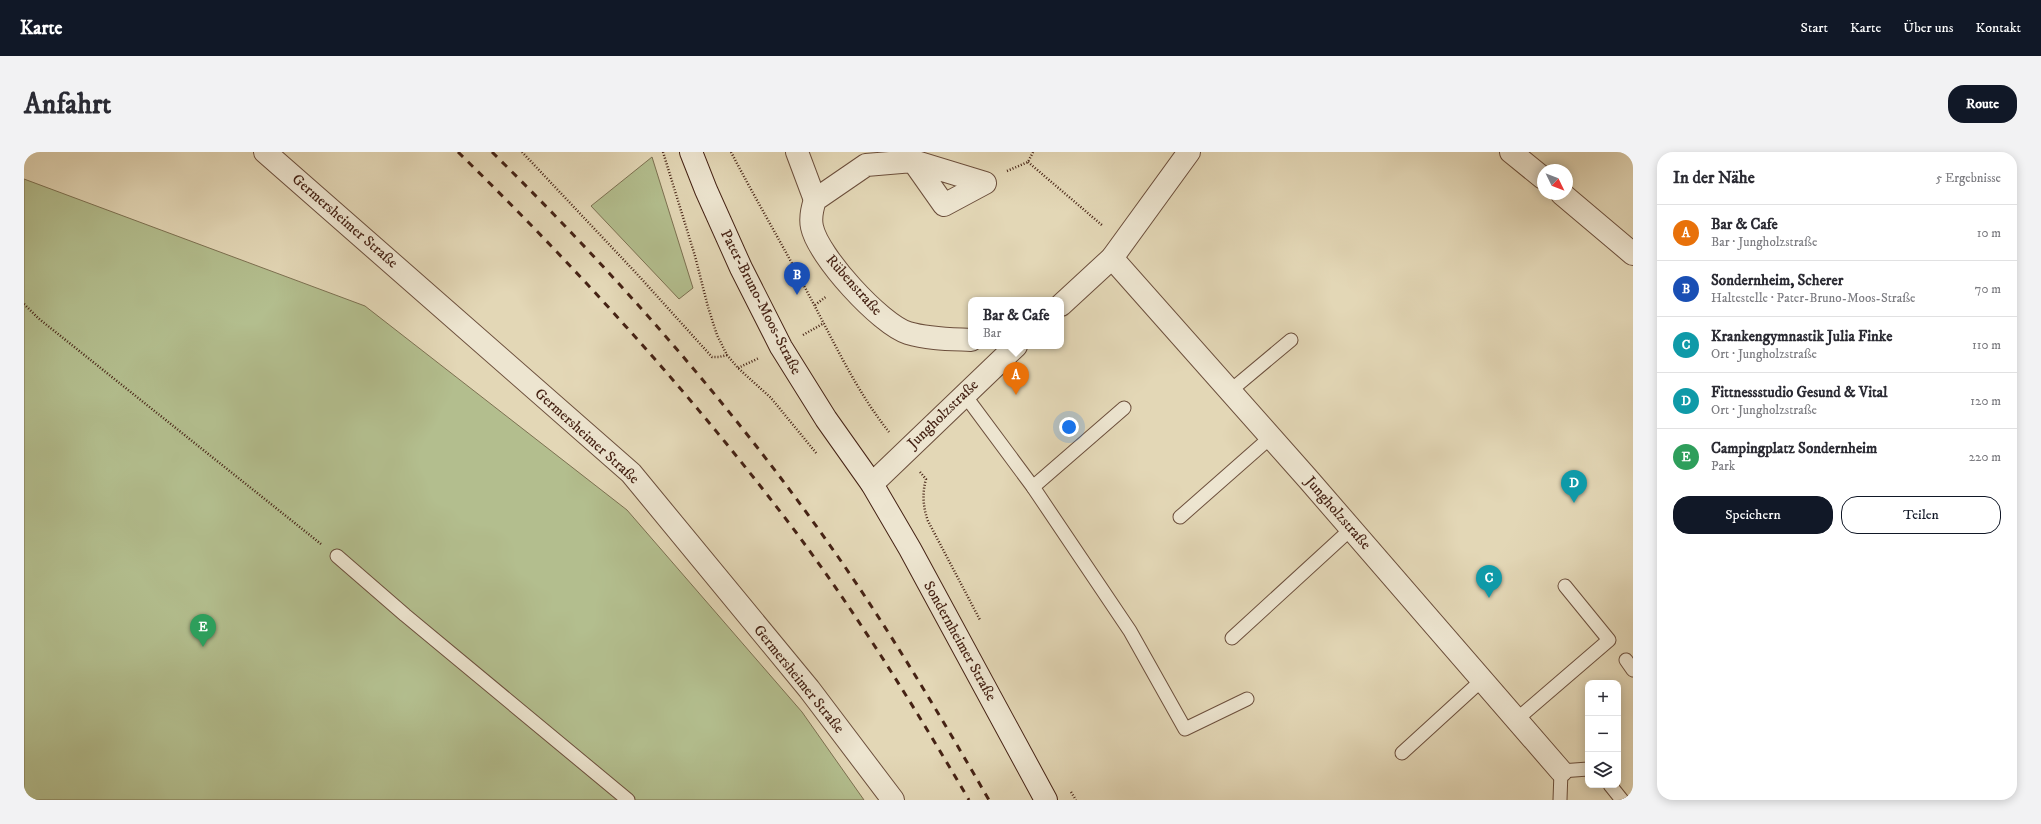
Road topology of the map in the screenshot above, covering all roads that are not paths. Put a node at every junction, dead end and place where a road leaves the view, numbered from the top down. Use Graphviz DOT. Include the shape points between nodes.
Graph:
graph roads {
  1 [pos="266,152"];
  2 [pos="691,152"];
  3 [pos="797,152"];
  4 [pos="1189,152"];
  5 [pos="1517,154"];
  6 [pos="913,161"];
  7 [pos="1537,172"];
  8 [pos="815,200"];
  9 [pos="1569,200"];
  10 [pos="1117,250"];
  11 [pos="1633,254"];
  12 [pos="1064,302"];
  13 [pos="968,340"];
  14 [pos="1291,340"];
  15 [pos="1013,349"];
  16 [pos="1230,391"];
  17 [pos="964,394"];
  18 [pos="1124,408"];
  19 [pos="1271,437"];
  20 [pos="872,484"];
  21 [pos="1033,487"];
  22 [pos="1180,517"];
  23 [pos="1351,529"];
  24 [pos="337,556"];
  25 [pos="1565,586"];
  26 [pos="1232,638"];
  27 [pos="1482,680"];
  28 [pos="1247,699"];
  29 [pos="1516,720"];
  30 [pos="1402,753"];
  31 [pos="1585,769"];
  32 [pos="1561,771"];
  33 [pos="1612,788"];
  34 [pos="628,800"];
  35 [pos="893,800"];
  36 [pos="1046,800"];
  37 [pos="1560,800"];
  38 [pos="1622,800"];
  1 -- 35 [label="street, Germersheimer Straße" via="631,474 809,688"];
  2 -- 20 [label="street, Pater-Bruno-Moos-Straße" via="741,268 781,347 826,419"];
  3 -- 8 [label="street"];
  4 -- 10 [label="street"];
  5 -- 7 [label="street"];
  6 -- 6 [label="street" via="944,206 985,183"];
  6 -- 8 [label="street" via="866,165"];
  8 -- 13 [label="street, Rübenstraße" via="811,214 812,226 822,249 850,286 891,324 908,333 927,337"];
  9 -- 11 [label="street"];
  10 -- 12 [label="street"];
  10 -- 16 [label="street, Jungholzstraße"];
  14 -- 16 [label="lane"];
  15 -- 17 [label="street, Jungholzstraße"];
  16 -- 19 [label="street, Jungholzstraße"];
  17 -- 20 [label="street, Jungholzstraße"];
  17 -- 21 [label="lane"];
  18 -- 21 [label="lane"];
  19 -- 22 [label="lane"];
  19 -- 23 [label="street, Jungholzstraße"];
  20 -- 36 [label="street, Sondernheimer Straße"];
  21 -- 28 [label="lane" via="1130,631 1185,729"];
  23 -- 26 [label="lane"];
  23 -- 27 [label="street, Jungholzstraße"];
  24 -- 34 [label="lane"];
  25 -- 29 [label="lane" via="1609,640"];
  27 -- 29 [label="street, Jungholzstraße"];
  27 -- 30 [label="lane"];
  29 -- 32 [label="street, Jungholzstraße"];
  31 -- 32 [label="lane"];
  32 -- 37 [label="lane"];
  33 -- 38 [label="lane"];
}
